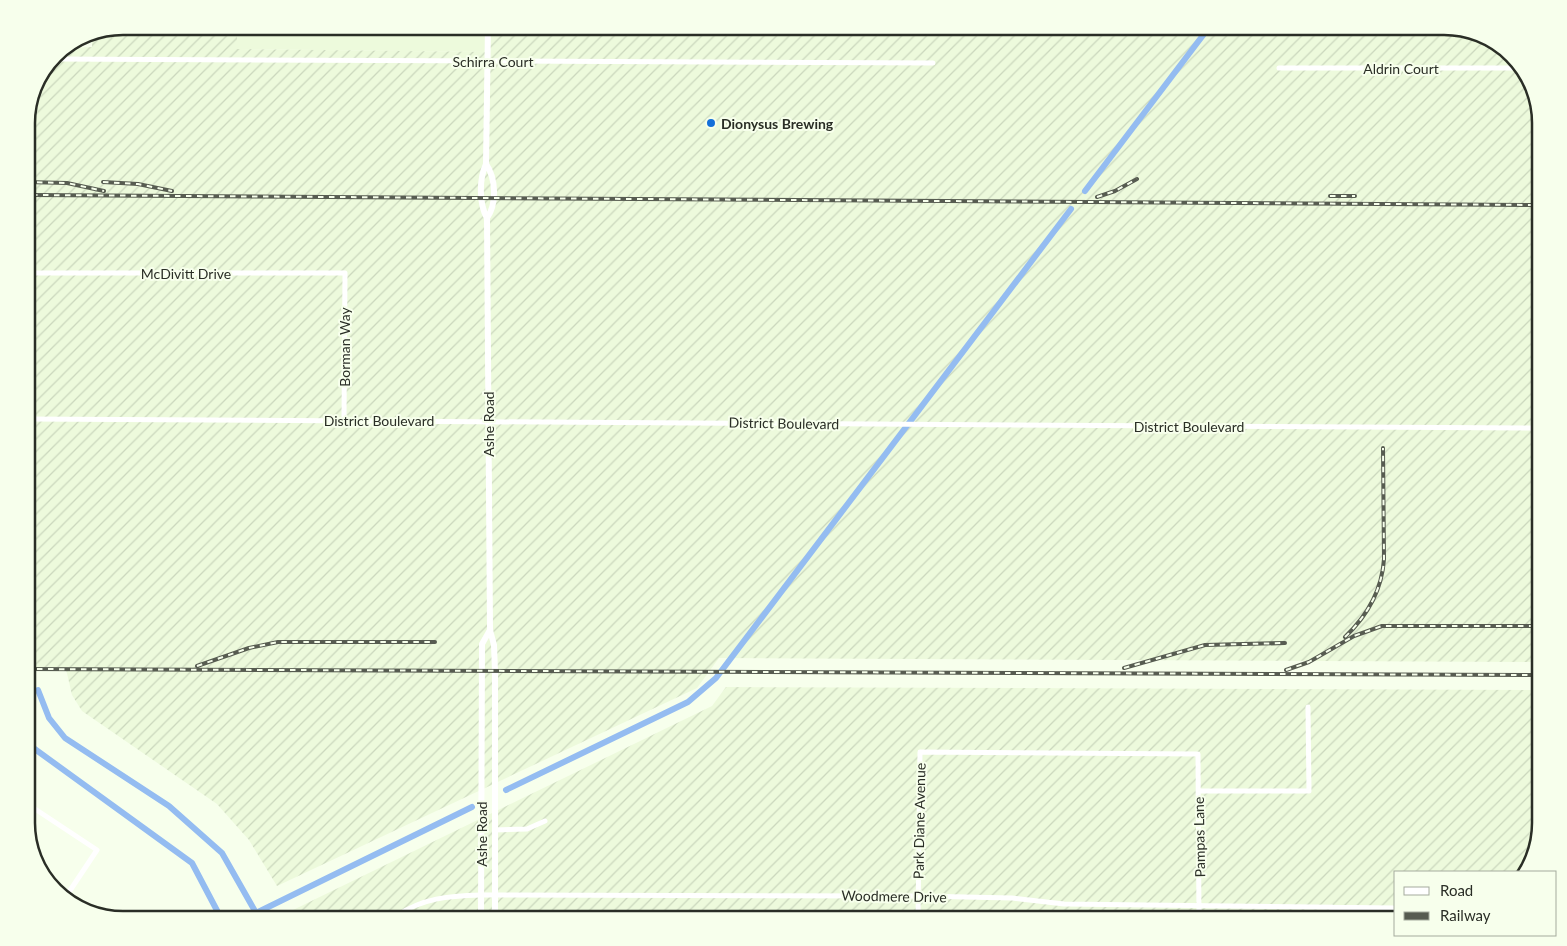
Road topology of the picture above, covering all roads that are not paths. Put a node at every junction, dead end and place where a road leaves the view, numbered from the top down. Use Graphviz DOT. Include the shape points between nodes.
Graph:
graph roads {
  1 [pos="488,35"];
  2 [pos="63,59"];
  3 [pos="487,60"];
  4 [pos="933,63"];
  5 [pos="1280,68"];
  6 [pos="1513,68"];
  7 [pos="486,164"];
  8 [pos="487,218"];
  9 [pos="35,272"];
  10 [pos="345,274"];
  11 [pos="35,419"];
  12 [pos="344,420"];
  13 [pos="488,420"];
  14 [pos="1532,428"];
  15 [pos="490,630"];
  16 [pos="1308,707"];
  17 [pos="1198,754"];
  18 [pos="1198,791"];
  19 [pos="35,809"];
  20 [pos="545,821"];
  21 [pos="495,830"];
  22 [pos="69,893"];
  23 [pos="481,895"];
  24 [pos="495,895"];
  25 [pos="918,896"];
  26 [pos="1199,906"];
  27 [pos="1332,907"];
  28 [pos="1394,908"];
  29 [pos="405,911"];
  30 [pos="481,911"];
  31 [pos="495,911"];
  32 [pos="918,911"];
  33 [pos="1199,911"];
  34 [pos="1332,911"];
  1 -- 3 [label="street, Ashe Road"];
  2 -- 3 [label="street, Schirra Court"];
  3 -- 4 [label="street, Schirra Court"];
  3 -- 7 [label="street, Ashe Road"];
  5 -- 6 [label="street, Aldrin Court"];
  7 -- 8 [label="street, Ashe Road" via="482,172 482,210"];
  7 -- 8 [label="street, Ashe Road" via="493,181 493,210"];
  8 -- 13 [label="street, Ashe Road"];
  9 -- 10 [label="street, McDivitt Drive"];
  10 -- 12 [label="street, Borman Way"];
  11 -- 12 [label="street, District Boulevard"];
  12 -- 13 [label="street, District Boulevard"];
  13 -- 14 [label="street, District Boulevard"];
  13 -- 15 [label="street, Ashe Road"];
  15 -- 21 [label="street, Ashe Road" via="494,645"];
  15 -- 23 [label="street, Ashe Road" via="482,644"];
  16 -- 18 [label="street" via="1309,791"];
  17 -- 18 [label="street, Pampas Lane"];
  17 -- 25 [label="street, Park Diane Avenue" via="920,752"];
  18 -- 26 [label="street, Pampas Lane"];
  19 -- 22 [label="street" via="97,850"];
  20 -- 21 [label="street" via="527,829"];
  21 -- 24 [label="street, Ashe Road"];
  23 -- 24 [label="street, Woodmere Drive"];
  23 -- 29 [label="street, Woodmere Drive" via="451,896 414,904"];
  23 -- 30 [label="street, Ashe Road"];
  24 -- 25 [label="street, Woodmere Drive"];
  24 -- 31 [label="street, Ashe Road"];
  25 -- 26 [label="street, Woodmere Drive" via="1012,898 1064,904"];
  25 -- 32 [label="street, Park Diane Avenue"];
  26 -- 27 [label="street, Woodmere Drive"];
  26 -- 33 [label="street, Pampas Lane"];
  27 -- 28 [label="street, Woodmere Drive"];
  27 -- 34 [label="street"];
}
